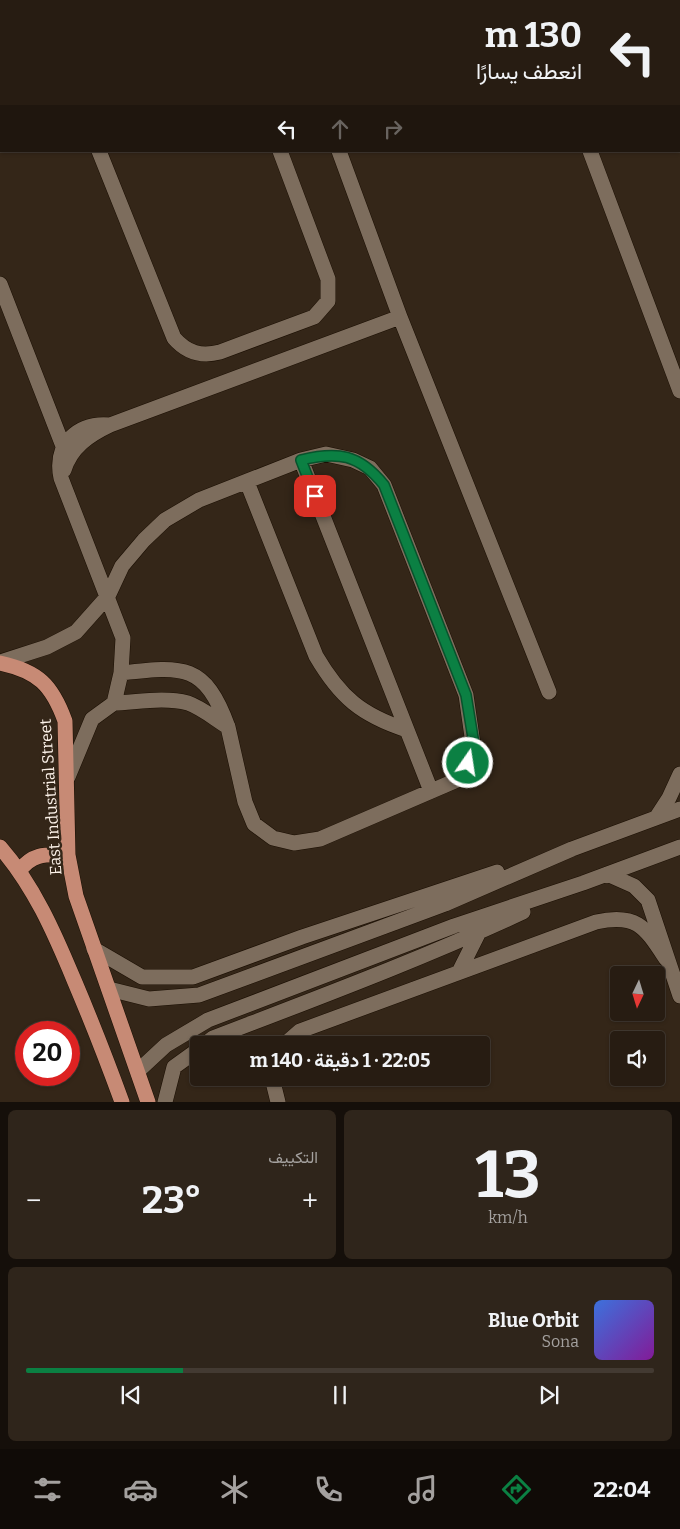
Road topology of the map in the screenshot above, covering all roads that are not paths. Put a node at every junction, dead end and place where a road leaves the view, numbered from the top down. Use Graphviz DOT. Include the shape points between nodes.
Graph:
graph roads {
  1 [pos="100,152"];
  2 [pos="280,152"];
  3 [pos="339,152"];
  4 [pos="590,152"];
  5 [pos="0,284"];
  6 [pos="400,317"];
  7 [pos="680,391"];
  8 [pos="110,424"];
  9 [pos="63,446"];
  10 [pos="301,460"];
  11 [pos="61,478"];
  12 [pos="247,482"];
  13 [pos="108,596"];
  14 [pos="0,662"];
  15 [pos="121,674"];
  16 [pos="550,692"];
  17 [pos="114,703"];
  18 [pos="228,727"];
  19 [pos="407,730"];
  20 [pos="680,774"];
  21 [pos="68,777"];
  22 [pos="431,791"];
  23 [pos="680,808"];
  24 [pos="656,818"];
  25 [pos="0,847"];
  26 [pos="680,847"];
  27 [pos="572,849"];
  28 [pos="68,855"];
  29 [pos="20,870"];
  30 [pos="607,874"];
  31 [pos="583,883"];
  32 [pos="479,932"];
  33 [pos="94,949"];
  34 [pos="666,959"];
  35 [pos="459,972"];
  36 [pos="109,989"];
  37 [pos="680,996"];
  38 [pos="218,1036"];
  39 [pos="294,1036"];
  40 [pos="190,1055"];
  41 [pos="138,1071"];
  42 [pos="274,1086"];
  43 [pos="122,1102"];
  44 [pos="148,1102"];
  45 [pos="165,1102"];
  46 [pos="278,1102"];
  1 -- 2 [label="lane" via="174,338 188,351 204,355 314,318 328,301 328,279"];
  3 -- 6 [label="lane"];
  4 -- 7 [label="lane"];
  5 -- 9 [label="lane"];
  6 -- 8 [label="lane"];
  6 -- 16 [label="lane"];
  8 -- 9 [label="lane" via="78,430"];
  8 -- 11 [label="lane" via="70,454"];
  9 -- 11 [label="lane"];
  10 -- 12 [label="lane"];
  10 -- 19 [label="lane"];
  10 -- 22 [label="lane" via="326,454 353,460 370,468 393,503 471,715 474,744 468,763 457,780"];
  11 -- 13 [label="lane"];
  12 -- 13 [label="lane" via="200,500 165,520 122,566"];
  12 -- 19 [label="lane" via="316,656 328,675 342,692 377,720"];
  13 -- 14 [label="lane" via="76,632 47,647"];
  13 -- 15 [label="lane" via="123,638"];
  14 -- 21 [label="main road, East Industrial Street" via="36,675 59,703 65,721"];
  15 -- 17 [label="lane"];
  15 -- 18 [label="lane" via="160,669 196,676 218,700"];
  17 -- 18 [label="lane" via="172,700 203,710"];
  17 -- 21 [label="lane" via="92,719"];
  18 -- 22 [label="lane" via="245,802 254,824 273,838 294,843 320,839"];
  19 -- 22 [label="lane"];
  20 -- 24 [label="lane" via="670,798"];
  21 -- 28 [label="main road, East Industrial Street"];
  23 -- 24 [label="lane"];
  24 -- 27 [label="lane"];
  25 -- 29 [label="main road, East Industrial Street"];
  26 -- 30 [label="lane"];
  27 -- 33 [label="lane" via="420,896 193,978 142,977"];
  27 -- 36 [label="lane" via="445,904 199,995 149,998"];
  28 -- 29 [label="main road" via="37,856"];
  28 -- 33 [label="main road, East Industrial Street" via="76,896"];
  29 -- 43 [label="main road, East Industrial Street" via="50,922"];
  30 -- 31 [label="lane"];
  30 -- 34 [label="lane" via="634,886 648,900"];
  31 -- 32 [label="lane"];
  31 -- 41 [label="lane" via="454,926 208,1020 166,1045"];
  32 -- 35 [label="lane"];
  32 -- 38 [label="lane"];
  33 -- 36 [label="main road, East Industrial Street"];
  34 -- 35 [label="lane" via="646,929 632,920 615,918"];
  34 -- 37 [label="lane"];
  35 -- 39 [label="lane" via="300,1031"];
  36 -- 41 [label="main road, East Industrial Street"];
  40 -- 45 [label="lane" via="174,1067"];
  41 -- 44 [label="main road, East Industrial Street"];
  42 -- 46 [label="lane"];
}
